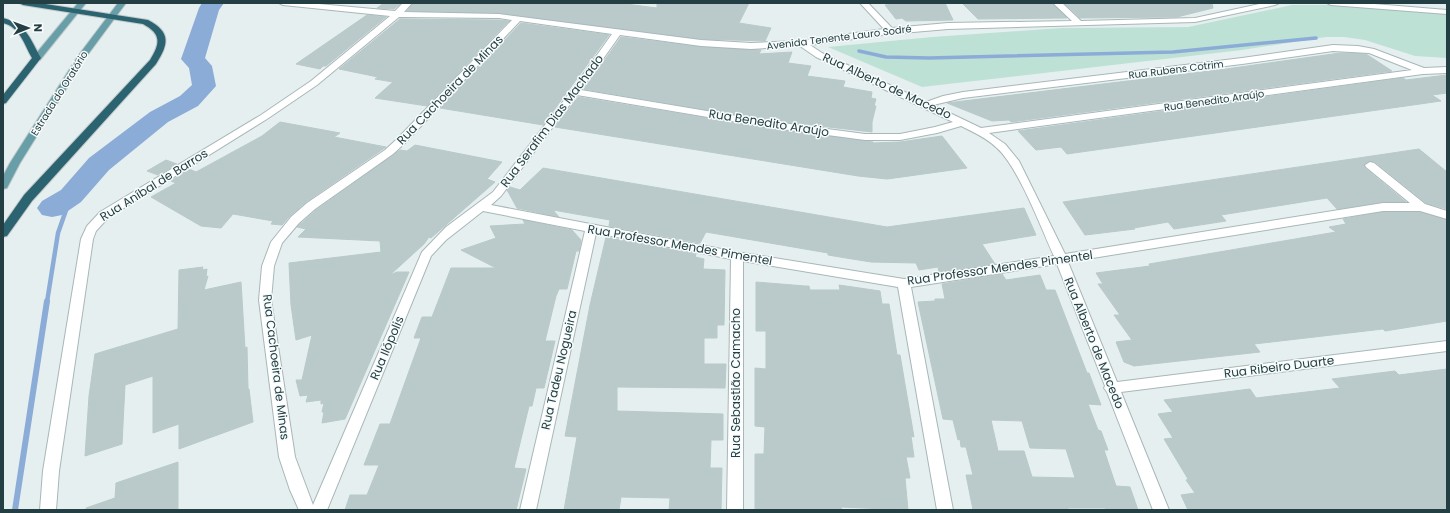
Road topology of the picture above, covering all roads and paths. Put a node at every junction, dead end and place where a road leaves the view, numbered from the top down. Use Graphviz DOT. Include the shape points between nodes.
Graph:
graph roads {
  1 [pos="23,3"];
  2 [pos="82,3"];
  3 [pos="122,3"];
  4 [pos="283,3"];
  5 [pos="408,3"];
  6 [pos="864,3"];
  7 [pos="1057,3"];
  8 [pos="1275,3"];
  9 [pos="1331,3"];
  10 [pos="1363,5"];
  11 [pos="75,11"];
  12 [pos="1447,12"];
  13 [pos="397,14"];
  14 [pos="111,16"];
  15 [pos="519,18"];
  16 [pos="3,20"];
  17 [pos="1079,24"];
  18 [pos="890,31"];
  19 [pos="618,32"];
  20 [pos="801,43"];
  21 [pos="37,58"];
  22 [pos="1447,70"];
  23 [pos="1423,72"];
  24 [pos="576,92"];
  25 [pos="4,99"];
  26 [pos="925,105"];
  27 [pos="962,122"];
  28 [pos="980,131"];
  29 [pos="1370,166"];
  30 [pos="3,186"];
  31 [pos="483,207"];
  32 [pos="1421,207"];
  33 [pos="1447,215"];
  34 [pos="591,229"];
  35 [pos="3,233"];
  36 [pos="737,256"];
  37 [pos="1061,259"];
  38 [pos="904,282"];
  39 [pos="1447,346"];
  40 [pos="1111,388"];
  41 [pos="48,510"];
  42 [pos="307,510"];
  43 [pos="319,510"];
  44 [pos="528,510"];
  45 [pos="735,510"];
  46 [pos="945,510"];
  47 [pos="1161,510"];
  1 -- 11 [label="highway"];
  2 -- 11 [label="main road"];
  3 -- 14 [label="main road, Estrada do Oratório"];
  4 -- 13 [label="street, Avenida Tenente Lauro Sodré"];
  5 -- 13 [label="street, Rua Aníbal de Barros"];
  6 -- 18 [label="street"];
  7 -- 17 [label="street"];
  8 -- 17 [label="street, Avenida Tenente Lauro Sodré" via="1195,20"];
  9 -- 10 [label="street"];
  10 -- 12 [label="street"];
  11 -- 14 [label="highway"];
  11 -- 21 [label="main road"];
  13 -- 15 [label="street, Avenida Tenente Lauro Sodré"];
  13 -- 41 [label="street, Rua Aníbal de Barros" via="314,83 96,221 87,239 51,471"];
  14 -- 30 [label="main road, Estrada do Oratório" via="82,56"];
  14 -- 35 [label="highway" via="139,20 152,25 162,36 163,45 160,52 28,198"];
  15 -- 19 [label="street, Avenida Tenente Lauro Sodré"];
  15 -- 42 [label="street, Rua Cachoeira de Minas" via="401,141 311,206 287,229 272,250 265,300 287,457"];
  16 -- 21 [label="highway" via="13,22 21,29"];
  17 -- 18 [label="street, Avenida Tenente Lauro Sodré" via="948,26"];
  18 -- 20 [label="street, Avenida Tenente Lauro Sodré"];
  19 -- 20 [label="street, Avenida Tenente Lauro Sodré" via="730,46"];
  19 -- 24 [label="street, Rua Serafim Dias Machado"];
  20 -- 26 [label="street, Rua Alberto de Macedo"];
  21 -- 25 [label="highway"];
  22 -- 23 [label="street, Rua Benedito Araújo"];
  23 -- 26 [label="street, Rua Rubens Cotrim" via="1371,51 1333,48 1242,62 957,96"];
  23 -- 28 [label="street, Rua Benedito Araújo"];
  24 -- 27 [label="street, Rua Benedito Araújo" via="767,124 865,137 900,137"];
  24 -- 31 [label="street, Rua Serafim Dias Machado" via="509,180"];
  26 -- 27 [label="street, Rua Alberto de Macedo"];
  27 -- 28 [label="street, Rua Alberto de Macedo"];
  28 -- 37 [label="street, Rua Alberto de Macedo" via="1001,146 1014,161"];
  29 -- 32 [label="street"];
  31 -- 34 [label="street, Rua Professor Mendes Pimentel"];
  31 -- 43 [label="street, Rua Ilópolis" via="448,231 434,243 426,255"];
  32 -- 33 [label="street, Rua Professor Mendes Pimentel"];
  32 -- 37 [label="street, Rua Professor Mendes Pimentel" via="1382,207"];
  34 -- 36 [label="street, Rua Professor Mendes Pimentel"];
  34 -- 44 [label="street, Rua Tadeu Nogueira"];
  36 -- 38 [label="street, Rua Professor Mendes Pimentel"];
  36 -- 45 [label="street, Rua Sebastião Camacho"];
  37 -- 38 [label="street, Rua Professor Mendes Pimentel"];
  37 -- 40 [label="street, Rua Alberto de Macedo"];
  38 -- 46 [label="street"];
  39 -- 40 [label="street, Rua Ribeiro Duarte"];
  40 -- 47 [label="street, Rua Alberto de Macedo"];
}
